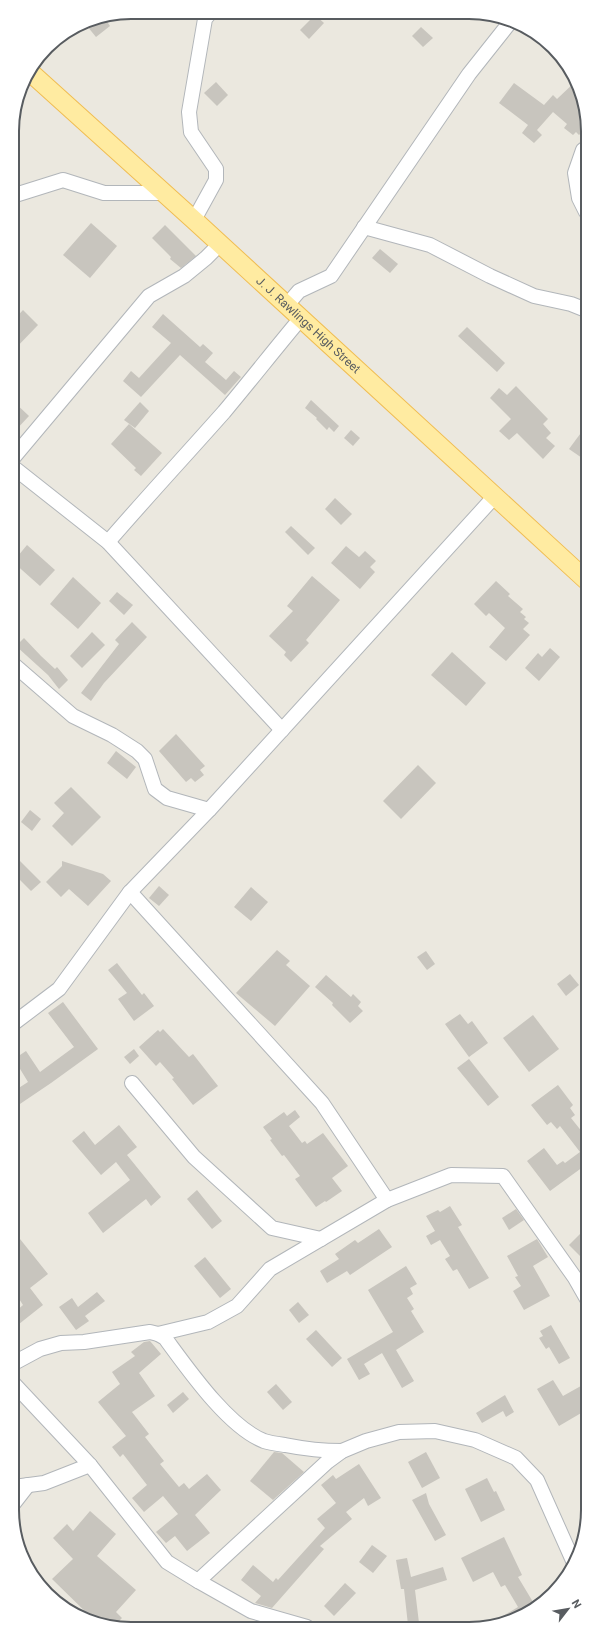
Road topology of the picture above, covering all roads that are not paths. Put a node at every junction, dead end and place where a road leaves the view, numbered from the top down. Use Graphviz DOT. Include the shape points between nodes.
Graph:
graph roads {
  1 [pos="204,19"];
  2 [pos="507,26"];
  3 [pos="34,75"];
  4 [pos="581,156"];
  5 [pos="164,193"];
  6 [pos="19,194"];
  7 [pos="581,202"];
  8 [pos="194,220"];
  9 [pos="364,228"];
  10 [pos="220,244"];
  11 [pos="287,305"];
  12 [pos="581,308"];
  13 [pos="301,318"];
  14 [pos="19,451"];
  15 [pos="19,472"];
  16 [pos="495,496"];
  17 [pos="108,542"];
  18 [pos="581,571"];
  19 [pos="19,669"];
  20 [pos="282,730"];
  21 [pos="209,810"];
  22 [pos="130,892"];
  23 [pos="19,1019"];
  24 [pos="132,1083"];
  25 [pos="387,1200"];
  26 [pos="321,1239"];
  27 [pos="581,1276"];
  28 [pos="158,1334"];
  29 [pos="19,1360"];
  30 [pos="19,1389"];
  31 [pos="342,1451"];
  32 [pos="90,1465"];
  33 [pos="28,1485"];
  34 [pos="19,1486"];
  35 [pos="19,1497"];
  36 [pos="571,1556"];
  37 [pos="198,1582"];
  38 [pos="290,1622"];
  1 -- 8 [label="street" via="189,112 192,132 216,169 216,180"];
  2 -- 9 [label="street" via="469,74"];
  3 -- 5 [label="main road, J. J. Rawlings High Street"];
  4 -- 7 [label="street" via="575,174"];
  5 -- 6 [label="street" via="104,193 63,180"];
  5 -- 8 [label="main road, J. J. Rawlings High Street"];
  8 -- 10 [label="main road, J. J. Rawlings High Street"];
  9 -- 11 [label="street" via="331,276 299,291"];
  9 -- 12 [label="street" via="430,245 534,296"];
  10 -- 11 [label="main road, J. J. Rawlings High Street"];
  10 -- 14 [label="street" via="184,276 149,296"];
  11 -- 13 [label="main road, J. J. Rawlings High Street"];
  13 -- 16 [label="main road, J. J. Rawlings High Street"];
  13 -- 17 [label="street" via="225,411"];
  15 -- 17 [label="street"];
  16 -- 18 [label="main road, J. J. Rawlings High Street"];
  16 -- 20 [label="street"];
  17 -- 20 [label="street"];
  19 -- 21 [label="street" via="73,716 112,735 137,751 145,759 155,789 167,798"];
  20 -- 21 [label="street"];
  21 -- 22 [label="street"];
  22 -- 23 [label="street" via="59,989"];
  22 -- 25 [label="street" via="322,1103"];
  24 -- 26 [label="street" via="194,1157 272,1228"];
  25 -- 26 [label="street"];
  25 -- 27 [label="street" via="451,1174 503,1176"];
  26 -- 28 [label="street" via="270,1269 237,1306 208,1322"];
  28 -- 29 [label="street" via="150,1332 61,1343 40,1349"];
  28 -- 31 [label="street" via="165,1338 202,1387 248,1432 264,1441 319,1451"];
  30 -- 32 [label="street"];
  31 -- 36 [label="street" via="399,1432 435,1431 475,1440 516,1458 537,1480"];
  31 -- 37 [label="street"];
  32 -- 33 [label="street" via="44,1483"];
  32 -- 37 [label="street" via="167,1562"];
  33 -- 34 [label="street"];
  33 -- 35 [label="street"];
  37 -- 38 [label="street" via="251,1611"];
}
